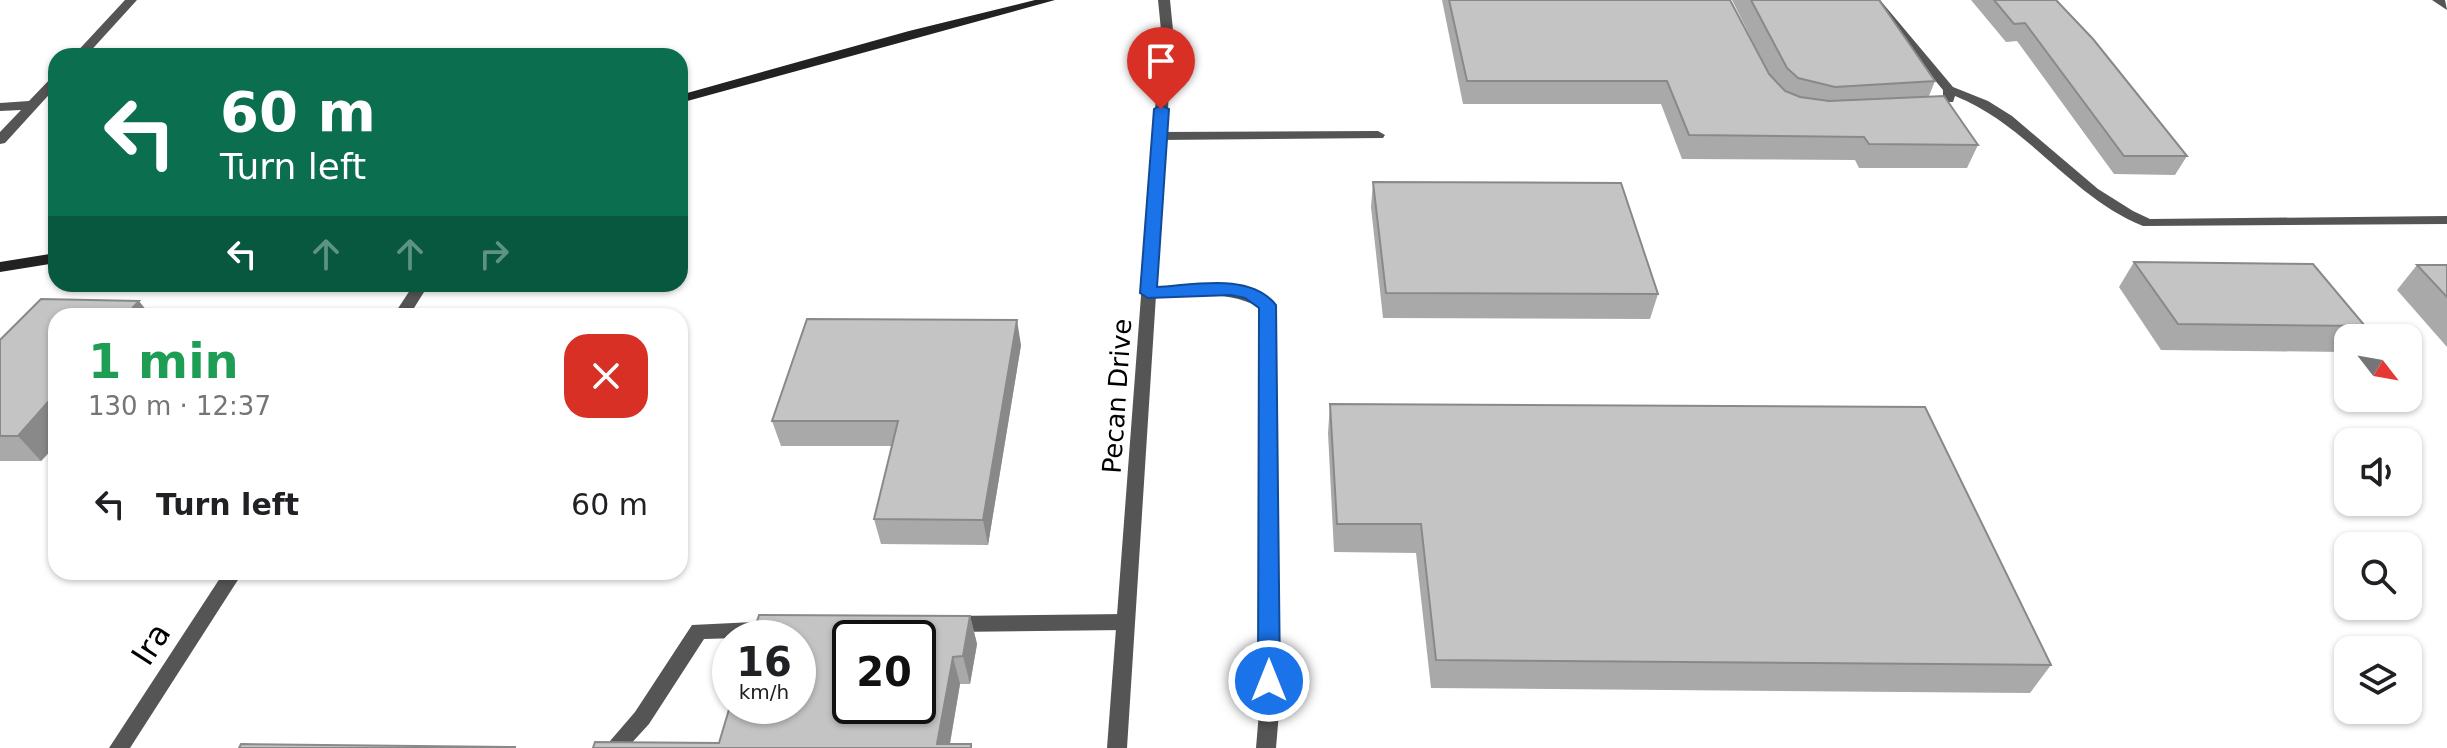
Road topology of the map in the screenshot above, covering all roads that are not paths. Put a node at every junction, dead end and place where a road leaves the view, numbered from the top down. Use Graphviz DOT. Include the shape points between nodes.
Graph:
graph roads {
  1 [pos="131,0"];
  2 [pos="1049,0"];
  3 [pos="1164,0"];
  4 [pos="1874,0"];
  5 [pos="2438,0"];
  6 [pos="2447,7"];
  7 [pos="86,48"];
  8 [pos="48,89"];
  9 [pos="1949,90"];
  10 [pos="688,97"];
  11 [pos="33,105"];
  12 [pos="0,107"];
  13 [pos="1934,112"];
  14 [pos="1378,135"];
  15 [pos="1160,136"];
  16 [pos="0,140"];
  17 [pos="2447,220"];
  18 [pos="48,259"];
  19 [pos="0,267"];
  20 [pos="1148,293"];
  21 [pos="229,580"];
  22 [pos="1125,622"];
  23 [pos="938,624"];
  24 [pos="712,631"];
  25 [pos="119,748"];
  26 [pos="614,748"];
  27 [pos="1117,748"];
  28 [pos="1266,748"];
  1 -- 7 [label="street"];
  2 -- 10 [label="main road"];
  3 -- 15 [label="street, Pecan Drive"];
  4 -- 9 [label="street"];
  5 -- 6 [label="street"];
  8 -- 11 [label="street"];
  9 -- 13 [label="street" via="1948,100"];
  9 -- 17 [label="street" via="1991,107 2096,198 2148,223"];
  11 -- 12 [label="street"];
  11 -- 16 [label="street"];
  14 -- 15 [label="street"];
  15 -- 20 [label="street, Pecan Drive"];
  18 -- 19 [label="main road"];
  20 -- 22 [label="street, Pecan Drive"];
  20 -- 28 [label="street" via="1231,289 1250,293 1267,305"];
  21 -- 25 [label="street, Ira"];
  22 -- 23 [label="street"];
  22 -- 27 [label="street, Pecan Drive"];
  24 -- 26 [label="street" via="699,631 642,718"];
}
